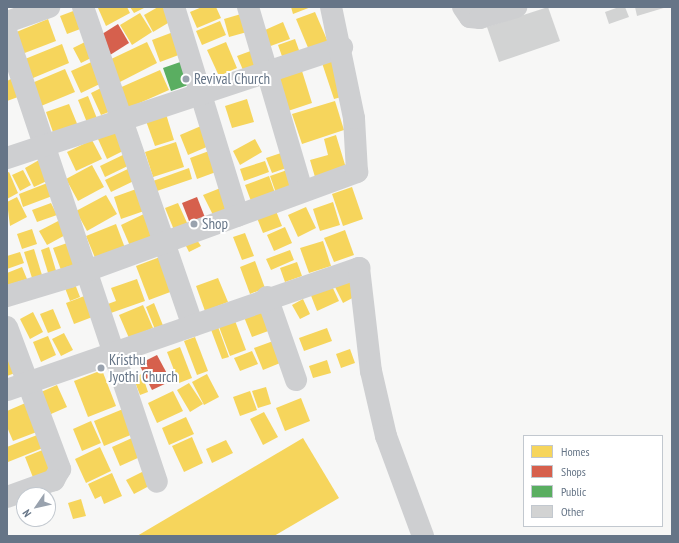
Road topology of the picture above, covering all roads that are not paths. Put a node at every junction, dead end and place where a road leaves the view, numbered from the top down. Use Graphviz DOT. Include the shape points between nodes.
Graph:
graph roads {
  1 [pos="49,7"];
  2 [pos="83,7"];
  3 [pos="174,7"];
  4 [pos="248,7"];
  5 [pos="331,7"];
  6 [pos="463,7"];
  7 [pos="516,7"];
  8 [pos="7,22"];
  9 [pos="7,34"];
  10 [pos="342,47"];
  11 [pos="271,73"];
  12 [pos="202,93"];
  13 [pos="120,118"];
  14 [pos="42,146"];
  15 [pos="7,158"];
  16 [pos="302,190"];
  17 [pos="238,215"];
  18 [pos="165,240"];
  19 [pos="83,271"];
  20 [pos="7,296"];
  21 [pos="268,297"];
  22 [pos="193,326"];
  23 [pos="7,327"];
  24 [pos="111,354"];
  25 [pos="296,380"];
  26 [pos="28,382"];
  27 [pos="7,390"];
  28 [pos="157,482"];
  29 [pos="7,497"];
  30 [pos="423,536"];
  1 -- 8 [label="street"];
  2 -- 13 [label="street"];
  3 -- 12 [label="street"];
  4 -- 11 [label="street"];
  5 -- 10 [label="street"];
  6 -- 7 [label="street" via="470,17 480,18"];
  9 -- 14 [label="street"];
  10 -- 11 [label="street"];
  10 -- 16 [label="street" via="354,118 357,172"];
  11 -- 12 [label="street"];
  11 -- 16 [label="street"];
  12 -- 13 [label="street"];
  12 -- 17 [label="street"];
  13 -- 14 [label="street"];
  13 -- 18 [label="street"];
  14 -- 15 [label="street"];
  14 -- 19 [label="street"];
  16 -- 17 [label="street"];
  17 -- 18 [label="street"];
  18 -- 19 [label="street"];
  18 -- 22 [label="street"];
  19 -- 20 [label="street"];
  19 -- 24 [label="street"];
  21 -- 22 [label="street"];
  21 -- 25 [label="street"];
  21 -- 30 [label="street" via="359,268 371,371 386,436"];
  22 -- 24 [label="street"];
  23 -- 26 [label="street"];
  24 -- 26 [label="street"];
  24 -- 28 [label="street"];
  26 -- 27 [label="street"];
  26 -- 29 [label="street" via="60,469 54,480"];
}
